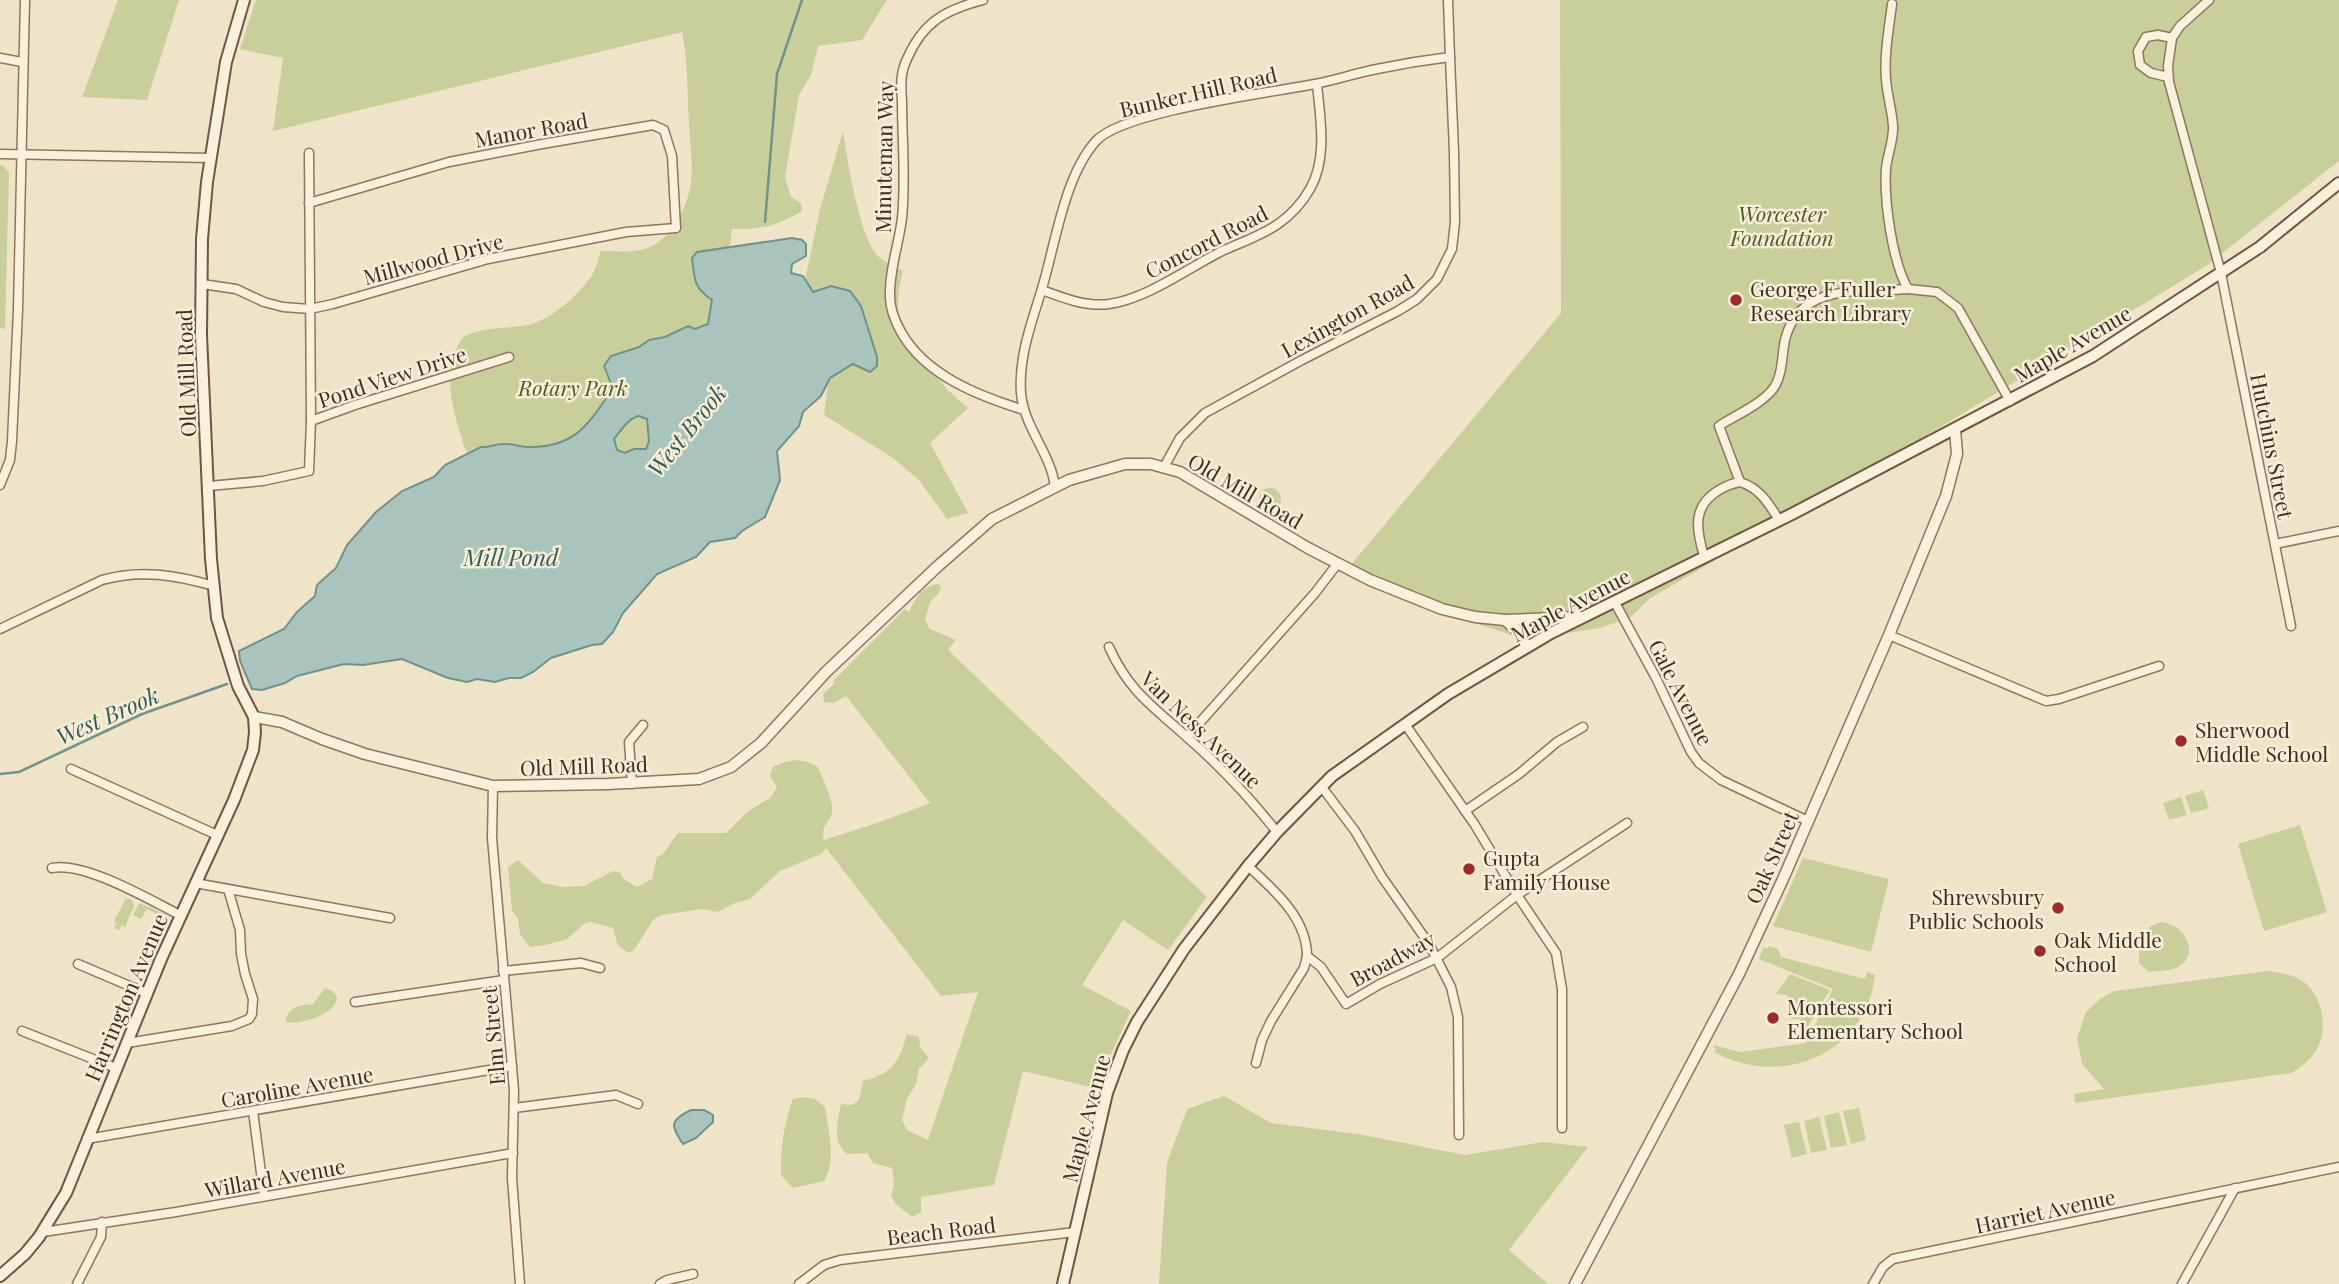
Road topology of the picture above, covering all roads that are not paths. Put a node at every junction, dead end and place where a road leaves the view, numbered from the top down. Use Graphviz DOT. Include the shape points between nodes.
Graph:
graph roads {
  1 [pos="25,0"];
  2 [pos="244,0"];
  3 [pos="983,0"];
  4 [pos="1448,0"];
  5 [pos="2209,0"];
  6 [pos="1892,4"];
  7 [pos="2172,38"];
  8 [pos="1450,57"];
  9 [pos="0,58"];
  10 [pos="22,62"];
  11 [pos="2168,77"];
  12 [pos="1317,83"];
  13 [pos="309,153"];
  14 [pos="0,154"];
  15 [pos="21,155"];
  16 [pos="210,158"];
  17 [pos="2339,183"];
  18 [pos="309,203"];
  19 [pos="676,228"];
  20 [pos="2221,273"];
  21 [pos="202,284"];
  22 [pos="1908,289"];
  23 [pos="1042,290"];
  24 [pos="310,309"];
  25 [pos="509,357"];
  26 [pos="2010,401"];
  27 [pos="1024,410"];
  28 [pos="311,421"];
  29 [pos="1955,429"];
  30 [pos="1164,467"];
  31 [pos="1740,482"];
  32 [pos="0,485"];
  33 [pos="209,486"];
  34 [pos="1055,486"];
  35 [pos="1779,520"];
  36 [pos="2339,531"];
  37 [pos="2275,544"];
  38 [pos="1704,556"];
  39 [pos="1338,563"];
  40 [pos="214,586"];
  41 [pos="1614,601"];
  42 [pos="1580,617"];
  43 [pos="1505,620"];
  44 [pos="1531,620"];
  45 [pos="2291,626"];
  46 [pos="0,629"];
  47 [pos="1889,635"];
  48 [pos="1542,638"];
  49 [pos="1109,647"];
  50 [pos="1527,647"];
  51 [pos="2159,666"];
  52 [pos="254,717"];
  53 [pos="1405,724"];
  54 [pos="643,725"];
  55 [pos="1583,727"];
  56 [pos="1187,737"];
  57 [pos="71,769"];
  58 [pos="632,783"];
  59 [pos="493,786"];
  60 [pos="1321,786"];
  61 [pos="1465,811"];
  62 [pos="1808,821"];
  63 [pos="1627,823"];
  64 [pos="1277,832"];
  65 [pos="217,835"];
  66 [pos="1248,866"];
  67 [pos="52,868"];
  68 [pos="194,883"];
  69 [pos="228,889"];
  70 [pos="1517,895"];
  71 [pos="180,915"];
  72 [pos="390,918"];
  73 [pos="1307,957"];
  74 [pos="1437,958"];
  75 [pos="78,964"];
  76 [pos="600,968"];
  77 [pos="504,975"];
  78 [pos="146,993"];
  79 [pos="355,1002"];
  80 [pos="22,1031"];
  81 [pos="127,1043"];
  82 [pos="1255,1063"];
  83 [pos="512,1066"];
  84 [pos="116,1068"];
  85 [pos="638,1104"];
  86 [pos="514,1108"];
  87 [pos="253,1111"];
  88 [pos="1562,1128"];
  89 [pos="1459,1135"];
  90 [pos="87,1139"];
  91 [pos="513,1153"];
  92 [pos="2339,1167"];
  93 [pos="2235,1188"];
  94 [pos="264,1196"];
  95 [pos="102,1222"];
  96 [pos="1075,1231"];
  97 [pos="43,1232"];
  98 [pos="693,1274"];
  99 [pos="0,1276"];
  100 [pos="77,1284"];
  101 [pos="520,1284"];
  102 [pos="660,1284"];
  103 [pos="799,1284"];
  104 [pos="1063,1284"];
  105 [pos="1575,1284"];
  106 [pos="1874,1284"];
  107 [pos="2183,1284"];
  1 -- 10 [label="street"];
  2 -- 16 [label="main road, Old Mill Road" via="226,59"];
  3 -- 27 [label="street, Minuteman Way" via="948,12 926,27 902,70 902,207 890,299 901,332 923,358 960,386"];
  4 -- 8 [label="street"];
  5 -- 7 [label="street"];
  6 -- 22 [label="street" via="1885,60 1893,130 1886,183 1890,232"];
  7 -- 11 [label="street"];
  7 -- 11 [label="street" via="2147,37 2137,54 2144,70"];
  8 -- 12 [label="street, Bunker Hill Road"];
  8 -- 30 [label="street, Lexington Road" via="1455,222 1452,249 1437,279 1398,311 1205,413 1181,438"];
  9 -- 10 [label="street"];
  10 -- 15 [label="street"];
  11 -- 20 [label="street, Hutchins Street"];
  12 -- 23 [label="street, Bunker Hill Road" via="1161,114 1105,133 1093,145 1072,186"];
  12 -- 23 [label="street, Concord Road" via="1317,173 1301,203 1277,225 1119,302 1076,301"];
  13 -- 18 [label="street"];
  14 -- 15 [label="street"];
  15 -- 16 [label="street"];
  15 -- 32 [label="street" via="12,441"];
  16 -- 21 [label="main road, Old Mill Road" via="201,239"];
  17 -- 20 [label="main road, Maple Avenue"];
  18 -- 19 [label="street, Manor Road" via="449,162 653,125 664,130 670,145"];
  18 -- 24 [label="street"];
  19 -- 24 [label="street, Millwood Drive" via="626,232 488,260"];
  20 -- 26 [label="main road, Maple Avenue" via="2093,356"];
  20 -- 37 [label="street, Hutchins Street"];
  21 -- 24 [label="street, Millwood Drive" via="236,289 283,307"];
  21 -- 33 [label="main road, Old Mill Road"];
  22 -- 26 [label="street" via="1937,292 1958,308"];
  22 -- 31 [label="street" via="1839,292 1812,302 1797,315 1788,329 1772,389 1719,426"];
  23 -- 27 [label="street, Bunker Hill Road" via="1023,358"];
  24 -- 28 [label="street"];
  25 -- 28 [label="street, Pond View Drive"];
  26 -- 29 [label="main road, Maple Avenue"];
  27 -- 34 [label="street, Bunker Hill Road" via="1053,471"];
  28 -- 33 [label="street, Pond View Drive" via="309,471"];
  29 -- 35 [label="main road, Maple Avenue"];
  29 -- 47 [label="street, Oak Street" via="1957,453 1949,486"];
  30 -- 34 [label="street, Old Mill Road" via="1112,467"];
  30 -- 39 [label="street, Old Mill Road"];
  31 -- 35 [label="street" via="1762,494"];
  31 -- 38 [label="street" via="1710,496 1699,512"];
  33 -- 40 [label="main road, Old Mill Road"];
  34 -- 58 [label="street, Old Mill Road" via="994,518 961,545 825,673 771,734 741,760 699,779"];
  35 -- 38 [label="main road, Maple Avenue"];
  36 -- 37 [label="street"];
  37 -- 45 [label="street, Hutchins Street"];
  38 -- 41 [label="main road, Maple Avenue"];
  39 -- 43 [label="street, Old Mill Road" via="1442,609"];
  39 -- 56 [label="street"];
  40 -- 46 [label="street" via="161,575 119,575"];
  40 -- 52 [label="main road, Old Mill Road" via="221,635 241,695"];
  41 -- 42 [label="main road, Maple Avenue"];
  41 -- 62 [label="street, Gale Avenue" via="1699,763 1721,780"];
  42 -- 44 [label="street, Old Mill Road"];
  42 -- 48 [label="main road, Maple Avenue"];
  43 -- 44 [label="street, Old Mill Road"];
  43 -- 50 [label="street"];
  44 -- 48 [label="street"];
  47 -- 51 [label="street" via="2046,701"];
  47 -- 62 [label="street, Oak Street"];
  48 -- 50 [label="main road, Maple Avenue"];
  49 -- 56 [label="street, Van Ness Avenue" via="1138,695"];
  50 -- 53 [label="main road, Maple Avenue"];
  52 -- 59 [label="street, Old Mill Road" via="282,722 365,754"];
  52 -- 65 [label="main road, Harrington Avenue" via="253,750"];
  53 -- 60 [label="main road, Maple Avenue"];
  53 -- 61 [label="street"];
  54 -- 58 [label="street" via="629,742"];
  55 -- 61 [label="street"];
  56 -- 64 [label="street, Van Ness Avenue"];
  57 -- 65 [label="street"];
  58 -- 59 [label="street, Old Mill Road"];
  59 -- 77 [label="street, Elm Street" via="492,838"];
  60 -- 64 [label="main road, Maple Avenue"];
  60 -- 74 [label="street"];
  61 -- 70 [label="street"];
  62 -- 105 [label="street, Oak Street" via="1743,967"];
  63 -- 70 [label="street, Broadway"];
  64 -- 66 [label="main road, Maple Avenue"];
  65 -- 68 [label="main road, Harrington Avenue"];
  66 -- 73 [label="street" via="1293,914 1304,936"];
  66 -- 96 [label="main road, Maple Avenue" via="1176,960 1123,1049 1102,1111"];
  67 -- 71 [label="street" via="84,870"];
  68 -- 69 [label="street"];
  68 -- 71 [label="main road, Harrington Avenue"];
  69 -- 72 [label="street"];
  69 -- 81 [label="street" via="240,930 252,1014 232,1027"];
  70 -- 74 [label="street, Broadway"];
  70 -- 88 [label="street" via="1550,941 1560,970"];
  71 -- 78 [label="main road, Harrington Avenue"];
  73 -- 74 [label="street, Broadway" via="1321,967 1346,1004"];
  73 -- 82 [label="street" via="1266,1031"];
  74 -- 89 [label="street" via="1457,1007"];
  75 -- 78 [label="street"];
  76 -- 77 [label="street" via="581,962"];
  77 -- 79 [label="street"];
  77 -- 83 [label="street, Elm Street"];
  78 -- 81 [label="main road, Harrington Avenue"];
  80 -- 84 [label="street"];
  81 -- 84 [label="main road, Harrington Avenue"];
  83 -- 86 [label="street, Elm Street"];
  83 -- 87 [label="street, Caroline Avenue"];
  84 -- 90 [label="main road, Harrington Avenue"];
  85 -- 86 [label="street" via="616,1095"];
  86 -- 91 [label="street, Elm Street"];
  87 -- 90 [label="street, Caroline Avenue"];
  87 -- 94 [label="street"];
  90 -- 97 [label="main road, Harrington Avenue" via="66,1193"];
  91 -- 94 [label="street, Willard Avenue"];
  91 -- 101 [label="street, Elm Street"];
  92 -- 93 [label="street, Harriet Avenue"];
  93 -- 106 [label="street, Harriet Avenue" via="1894,1259 1883,1267"];
  93 -- 107 [label="street"];
  94 -- 95 [label="street, Willard Avenue"];
  95 -- 97 [label="street, Willard Avenue"];
  95 -- 100 [label="street" via="101,1237"];
  96 -- 103 [label="street, Beach Road" via="840,1260 824,1265"];
  96 -- 104 [label="main road, Maple Avenue"];
  97 -- 99 [label="main road, Harrington Avenue"];
  98 -- 102 [label="street"];
}
